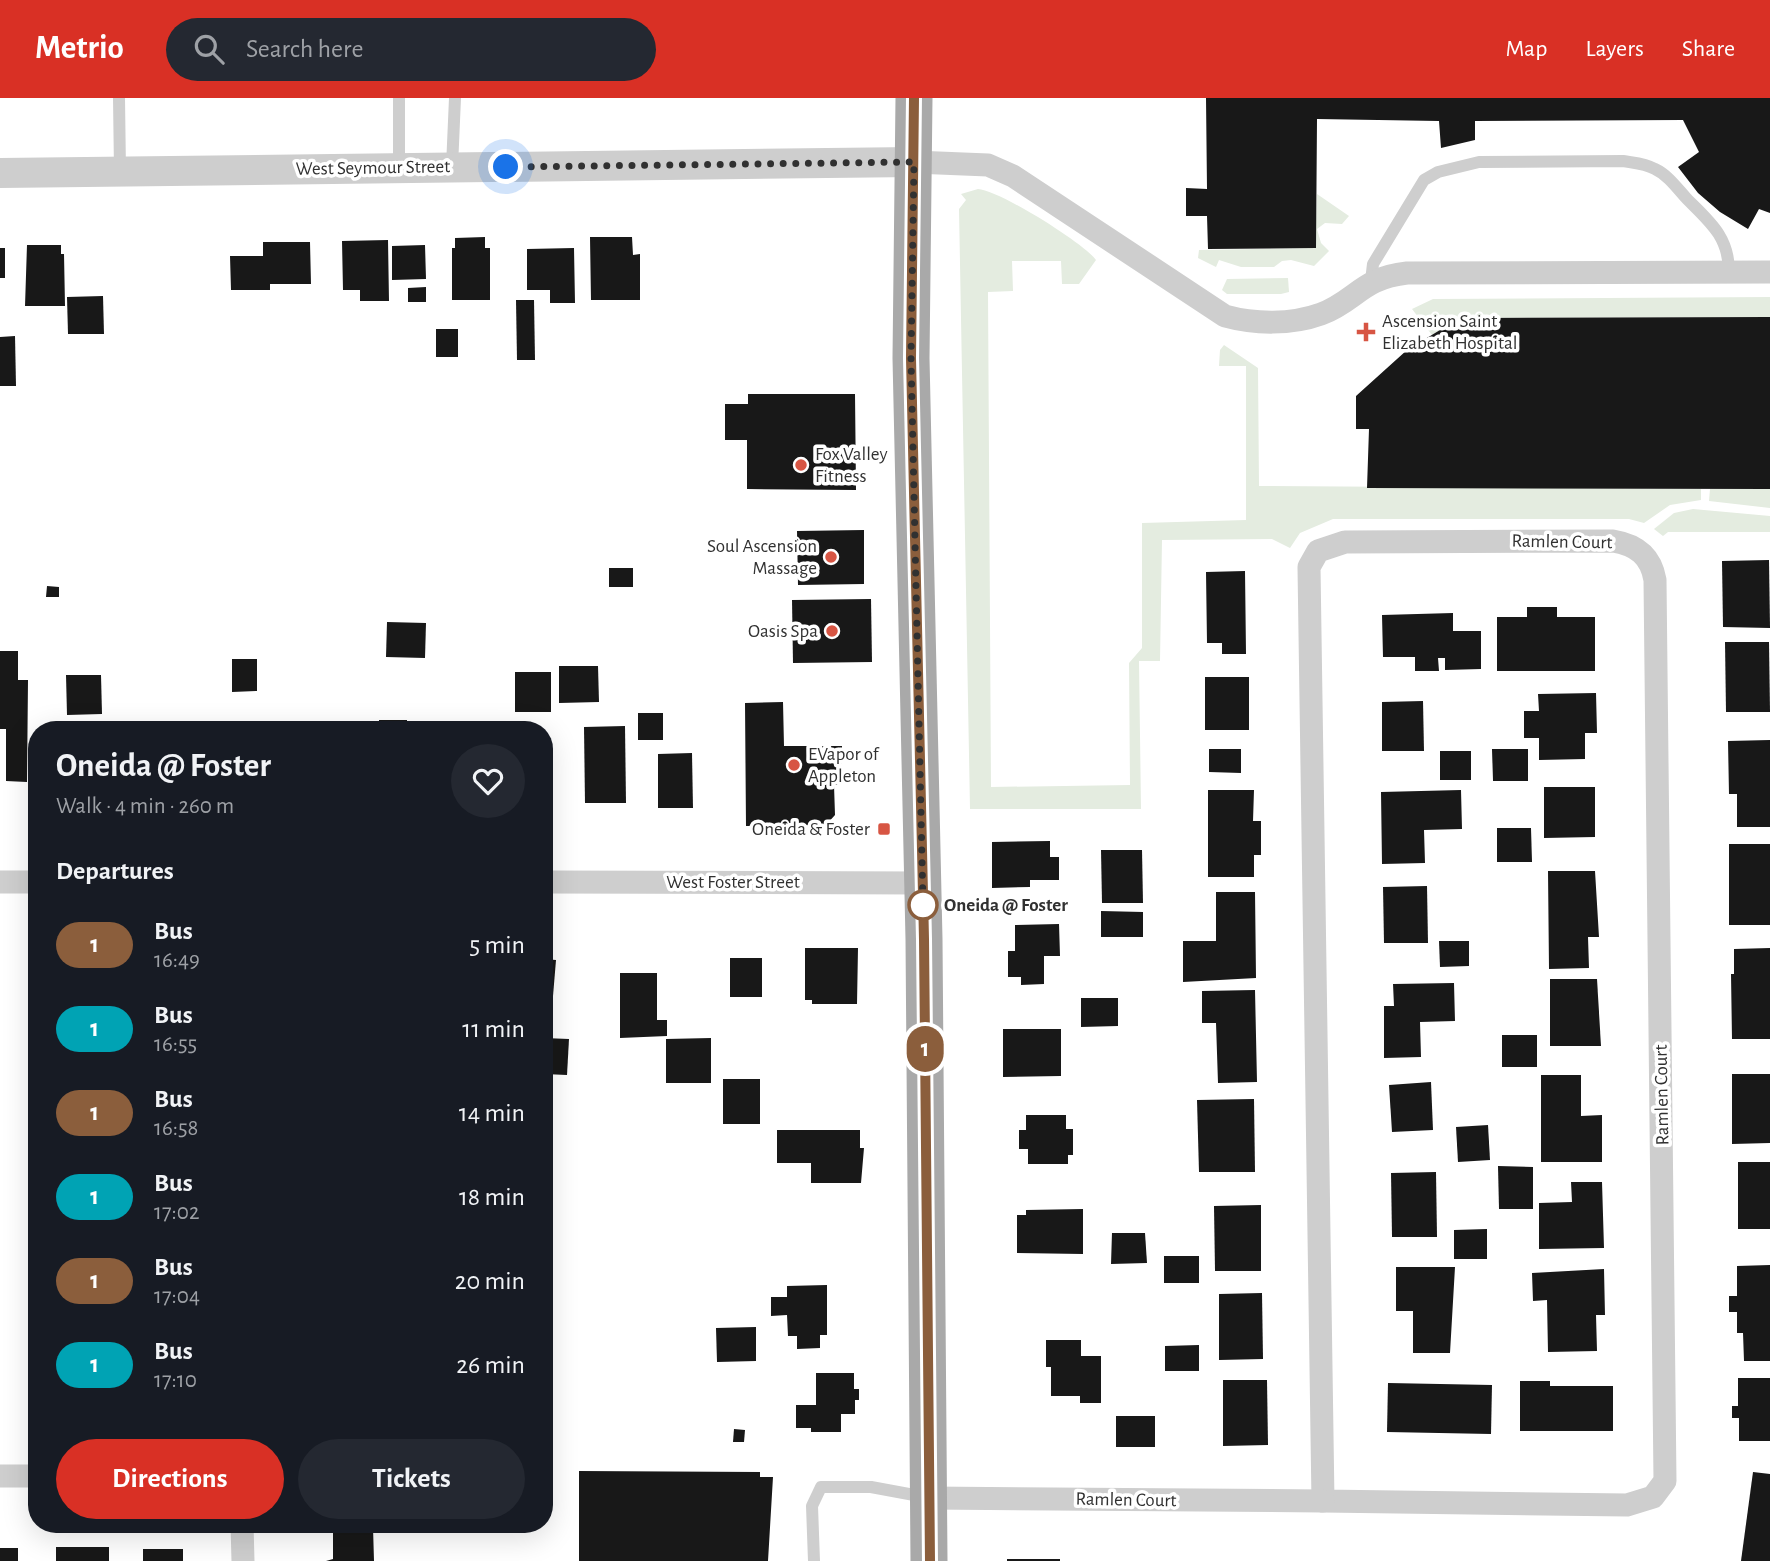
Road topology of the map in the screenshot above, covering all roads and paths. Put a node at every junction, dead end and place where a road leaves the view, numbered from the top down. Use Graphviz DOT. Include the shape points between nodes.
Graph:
graph roads {
  1 [pos="119,98"];
  2 [pos="399,98"];
  3 [pos="455,98"];
  4 [pos="914,98"];
  5 [pos="914,162"];
  6 [pos="452,167"];
  7 [pos="399,168"];
  8 [pos="120,172"];
  9 [pos="0,173"];
  10 [pos="1729,272"];
  11 [pos="1770,272"];
  12 [pos="1371,281"];
  13 [pos="0,882"];
  14 [pos="28,882"];
  15 [pos="553,882"];
  16 [pos="922,883"];
  17 [pos="0,1476"];
  18 [pos="28,1476"];
  19 [pos="929,1498"];
  20 [pos="1323,1501"];
  21 [pos="242,1533"];
  22 [pos="243,1561"];
  23 [pos="814,1561"];
  24 [pos="929,1561"];
  1 -- 8 [label="lane"];
  2 -- 7 [label="lane"];
  3 -- 6 [label="lane"];
  4 -- 5 [label="main road"];
  5 -- 6 [label="street, West Seymour Street"];
  5 -- 12 [label="street" via="988,165 1013,176 1225,316 1250,323 1321,314"];
  5 -- 16 [label="main road" via="911,358"];
  6 -- 7 [label="street, West Seymour Street"];
  7 -- 8 [label="street, West Seymour Street"];
  8 -- 9 [label="street, West Seymour Street"];
  10 -- 11 [label="street"];
  10 -- 12 [label="street" via="1407,273"];
  10 -- 12 [label="lane" via="1729,253 1711,221 1657,169 1623,161 1479,162 1454,166 1424,180 1373,264"];
  13 -- 14 [label="street"];
  15 -- 16 [label="street, West Foster Street"];
  16 -- 19 [label="main road"];
  17 -- 18 [label="street"];
  19 -- 20 [label="street, Ramlen Court"];
  19 -- 23 [label="lane" via="872,1487 821,1487 812,1506"];
  19 -- 24 [label="main road"];
  20 -- 20 [label="street, Ramlen Court" via="1627,1505 1653,1497 1665,1481 1656,580 1643,552 1624,542 1345,542 1318,551 1309,567"];
  21 -- 22 [label="street"];
}
